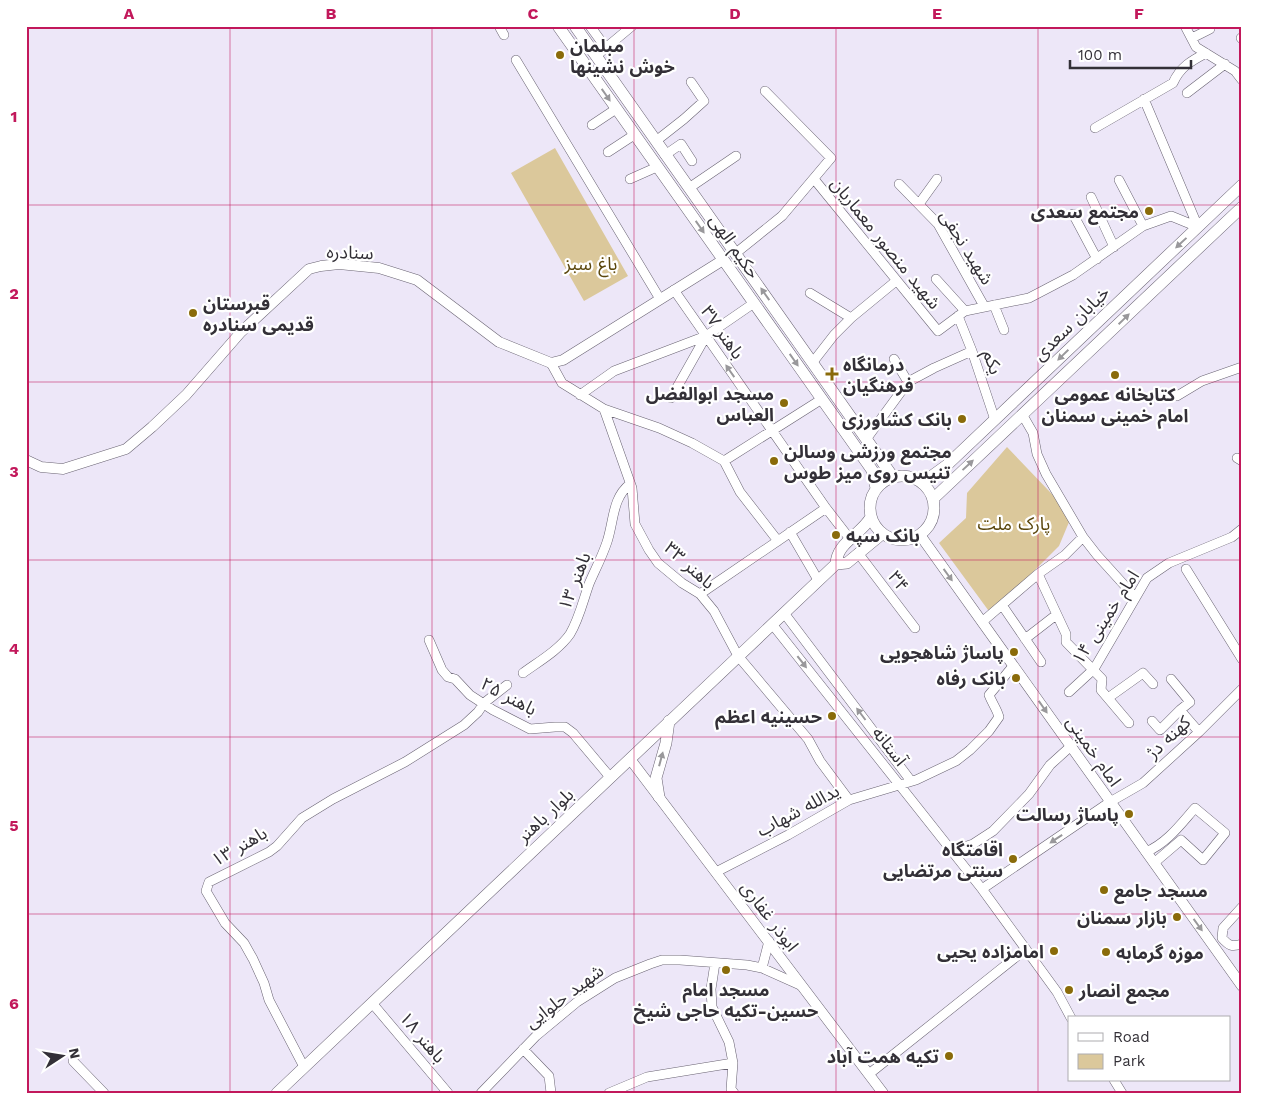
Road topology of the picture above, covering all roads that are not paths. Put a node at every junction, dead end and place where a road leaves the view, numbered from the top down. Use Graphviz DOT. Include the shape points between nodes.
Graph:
graph roads {
  1 [pos="499,26"];
  2 [pos="558,26"];
  3 [pos="574,26"];
  4 [pos="590,26"];
  5 [pos="632,26"];
  6 [pos="1185,26"];
  7 [pos="1210,29"];
  8 [pos="504,35"];
  9 [pos="1192,38"];
  10 [pos="606,48"];
  11 [pos="1206,53"];
  12 [pos="596,56"];
  13 [pos="516,60"];
  14 [pos="1224,64"];
  15 [pos="1242,79"];
  16 [pos="691,82"];
  17 [pos="765,91"];
  18 [pos="1187,93"];
  19 [pos="1144,100"];
  20 [pos="616,109"];
  21 [pos="592,125"];
  22 [pos="1095,128"];
  23 [pos="634,135"];
  24 [pos="656,141"];
  25 [pos="608,152"];
  26 [pos="666,154"];
  27 [pos="736,156"];
  28 [pos="692,162"];
  29 [pos="657,167"];
  30 [pos="630,179"];
  31 [pos="814,179"];
  32 [pos="937,179"];
  33 [pos="1119,180"];
  34 [pos="899,184"];
  35 [pos="1242,185"];
  36 [pos="689,188"];
  37 [pos="1091,198"];
  38 [pos="919,204"];
  39 [pos="1242,207"];
  40 [pos="1073,214"];
  41 [pos="1143,226"];
  42 [pos="1198,227"];
  43 [pos="1114,247"];
  44 [pos="736,253"];
  45 [pos="1097,259"];
  46 [pos="723,260"];
  47 [pos="936,279"];
  48 [pos="896,281"];
  49 [pos="674,290"];
  50 [pos="810,293"];
  51 [pos="660,299"];
  52 [pos="754,303"];
  53 [pos="994,305"];
  54 [pos="984,306"];
  55 [pos="961,313"];
  56 [pos="851,318"];
  57 [pos="1004,330"];
  58 [pos="706,336"];
  59 [pos="972,351"];
  60 [pos="894,359"];
  61 [pos="812,362"];
  62 [pos="551,363"];
  63 [pos="1242,367"];
  64 [pos="908,382"];
  65 [pos="580,395"];
  66 [pos="1177,396"];
  67 [pos="671,398"];
  68 [pos="822,399"];
  69 [pos="604,409"];
  70 [pos="1022,414"];
  71 [pos="995,420"];
  72 [pos="772,431"];
  73 [pos="978,436"];
  74 [pos="867,438"];
  75 [pos="989,446"];
  76 [pos="26,460"];
  77 [pos="724,460"];
  78 [pos="884,462"];
  79 [pos="872,470"];
  80 [pos="893,477"];
  81 [pos="922,482"];
  82 [pos="630,484"];
  83 [pos="876,488"];
  84 [pos="933,499"];
  85 [pos="826,508"];
  86 [pos="871,517"];
  87 [pos="1242,529"];
  88 [pos="790,532"];
  89 [pos="882,534"];
  90 [pos="920,535"];
  91 [pos="1083,537"];
  92 [pos="850,539"];
  93 [pos="778,540"];
  94 [pos="858,553"];
  95 [pos="836,564"];
  96 [pos="1186,569"];
  97 [pos="1038,574"];
  98 [pos="818,580"];
  99 [pos="700,594"];
  100 [pos="1135,597"];
  101 [pos="1002,605"];
  102 [pos="784,613"];
  103 [pos="1056,615"];
  104 [pos="982,622"];
  105 [pos="772,624"];
  106 [pos="914,628"];
  107 [pos="1025,639"];
  108 [pos="429,640"];
  109 [pos="738,656"];
  110 [pos="1242,659"];
  111 [pos="1041,662"];
  112 [pos="1013,666"];
  113 [pos="1094,669"];
  114 [pos="523,673"];
  115 [pos="1171,679"];
  116 [pos="1152,684"];
  117 [pos="507,685"];
  118 [pos="1242,689"];
  119 [pos="1070,692"];
  120 [pos="1108,698"];
  121 [pos="484,703"];
  122 [pos="1180,710"];
  123 [pos="1152,720"];
  124 [pos="669,722"];
  125 [pos="1129,723"];
  126 [pos="1199,732"];
  127 [pos="1071,746"];
  128 [pos="630,759"];
  129 [pos="610,778"];
  130 [pos="911,781"];
  131 [pos="900,785"];
  132 [pos="659,797"];
  133 [pos="849,800"];
  134 [pos="1110,802"];
  135 [pos="952,852"];
  136 [pos="1146,852"];
  137 [pos="1154,863"];
  138 [pos="716,872"];
  139 [pos="982,889"];
  140 [pos="1242,907"];
  141 [pos="769,942"];
  142 [pos="1240,947"];
  143 [pos="1026,949"];
  144 [pos="715,963"];
  145 [pos="762,968"];
  146 [pos="802,986"];
  147 [pos="1242,986"];
  148 [pos="372,1003"];
  149 [pos="1070,1016"];
  150 [pos="523,1049"];
  151 [pos="73,1062"];
  152 [pos="734,1062"];
  153 [pos="304,1067"];
  154 [pos="869,1074"];
  155 [pos="1115,1082"];
  156 [pos="878,1091"];
  157 [pos="279,1092"];
  158 [pos="104,1093"];
  159 [pos="448,1093"];
  160 [pos="481,1093"];
  161 [pos="551,1093"];
  162 [pos="609,1093"];
  163 [pos="734,1093"];
  164 [pos="1122,1093"];
  1 -- 8 [label="street"];
  2 -- 20 [label="main road, حکیم الهی, one-way"];
  3 -- 12 [label="main road, حکیم الهی"];
  4 -- 10 [label="street"];
  5 -- 10 [label="street"];
  6 -- 9 [label="street"];
  7 -- 9 [label="street"];
  9 -- 11 [label="street" via="1196,46"];
  10 -- 12 [label="street"];
  11 -- 14 [label="street"];
  11 -- 19 [label="street" via="1184,65 1173,82"];
  12 -- 24 [label="main road, حکیم الهی"];
  13 -- 51 [label="street"];
  14 -- 15 [label="street"];
  14 -- 18 [label="street"];
  16 -- 24 [label="street" via="704,101"];
  17 -- 31 [label="street" via="831,158"];
  19 -- 22 [label="street"];
  19 -- 42 [label="street"];
  20 -- 21 [label="street"];
  20 -- 23 [label="main road, حکیم الهی"];
  23 -- 25 [label="street"];
  23 -- 29 [label="main road, حکیم الهی"];
  24 -- 26 [label="main road, حکیم الهی"];
  26 -- 28 [label="street" via="681,144"];
  26 -- 36 [label="main road, حکیم الهی"];
  27 -- 36 [label="street"];
  29 -- 30 [label="street"];
  29 -- 46 [label="main road, حکیم الهی, one-way"];
  31 -- 44 [label="street" via="782,216"];
  31 -- 48 [label="street, شهید منصور معماریان"];
  32 -- 38 [label="street"];
  33 -- 41 [label="street"];
  34 -- 38 [label="street, شهید نجفی"];
  35 -- 42 [label="main road, خیابان سعدی"];
  36 -- 44 [label="main road, حکیم الهی"];
  37 -- 43 [label="street"];
  38 -- 54 [label="street, شهید نجفی" via="938,224"];
  70 -- 39 [label="main road, خیابان سعدی, one-way"];
  40 -- 45 [label="street"];
  41 -- 42 [label="street, شهید منصور معماریان" via="1171,216"];
  41 -- 43 [label="street, شهید منصور معماریان"];
  42 -- 71 [label="main road, خیابان سعدی, one-way"];
  43 -- 45 [label="street, شهید منصور معماریان"];
  44 -- 46 [label="main road"];
  61 -- 44 [label="main road, حکیم الهی, one-way"];
  45 -- 53 [label="street, شهید منصور معماریان" via="1029,298"];
  46 -- 49 [label="street"];
  46 -- 52 [label="main road, حکیم الهی"];
  47 -- 55 [label="street"];
  48 -- 55 [label="street, شهید منصور معماریان" via="938,332"];
  48 -- 56 [label="street"];
  49 -- 51 [label="street"];
  49 -- 58 [label="street, باهنر ۳۷"];
  50 -- 56 [label="street"];
  51 -- 62 [label="street" via="563,360"];
  52 -- 58 [label="street"];
  52 -- 68 [label="main road, حکیم الهی, one-way"];
  53 -- 54 [label="street, شهید منصور معماریان"];
  53 -- 57 [label="street"];
  54 -- 55 [label="street, شهید منصور معماریان"];
  55 -- 59 [label="street, یکم"];
  56 -- 61 [label="street"];
  58 -- 65 [label="street" via="614,371"];
  58 -- 67 [label="street"];
  72 -- 58 [label="street, باهنر ۳۷, one-way"];
  59 -- 64 [label="street"];
  59 -- 71 [label="street, یکم"];
  60 -- 64 [label="street"];
  61 -- 74 [label="main road, حکیم الهی"];
  62 -- 65 [label="street" via="562,383"];
  62 -- 76 [label="street, سنادره" via="499,342 417,280 379,268 339,264 321,266 309,269 241,332 186,395 126,448 63,469 41,467"];
  63 -- 66 [label="street" via="1202,381"];
  64 -- 74 [label="street"];
  65 -- 69 [label="street"];
  68 -- 72 [label="street"];
  68 -- 79 [label="main road, حکیم الهی"];
  69 -- 77 [label="street" via="659,428"];
  69 -- 82 [label="street, باهنر ۳۳"];
  70 -- 75 [label="main road, خیابان سعدی"];
  70 -- 91 [label="street" via="1033,433 1037,454 1046,474"];
  71 -- 73 [label="main road, خیابان سعدی"];
  72 -- 77 [label="street"];
  72 -- 85 [label="street, باهنر ۳۷"];
  73 -- 75 [label="main road" via="982,445"];
  73 -- 81 [label="main road, خیابان سعدی" via="947,465"];
  74 -- 78 [label="main road, حکیم الهی"];
  84 -- 75 [label="main road, خیابان سعدی, one-way"];
  77 -- 93 [label="street" via="740,492"];
  78 -- 79 [label="main road"];
  78 -- 80 [label="main road, حکیم الهی"];
  79 -- 83 [label="main road, حکیم الهی"];
  80 -- 81 [label="main road" via="903,476"];
  80 -- 83 [label="main road"];
  81 -- 84 [label="main road"];
  82 -- 99 [label="street, باهنر ۳۳" via="635,524 649,550 658,563"];
  82 -- 114 [label="street, باهنر ۱۳" via="623,489 616,503 607,543 577,621 558,647"];
  83 -- 86 [label="main road" via="870,507"];
  84 -- 90 [label="main road" via="932,519"];
  85 -- 88 [label="street"];
  85 -- 92 [label="street, باهنر ۳۷"];
  86 -- 89 [label="main road"];
  86 -- 92 [label="main road" via="866,527"];
  87 -- 100 [label="street, امام خمینی ۱۴" via="1232,537 1169,563 1147,578"];
  88 -- 93 [label="street"];
  88 -- 98 [label="street"];
  89 -- 90 [label="main road" via="901,541"];
  89 -- 94 [label="main road"];
  90 -- 104 [label="street, امام خمینی, one-way"];
  91 -- 97 [label="street"];
  91 -- 100 [label="street"];
  92 -- 95 [label="main road" via="836,555"];
  93 -- 99 [label="street"];
  94 -- 95 [label="main road" via="847,563"];
  94 -- 106 [label="street, ۳۴"];
  95 -- 98 [label="main road, بلوار باهنر"];
  96 -- 110 [label="street"];
  97 -- 101 [label="street"];
  97 -- 103 [label="street"];
  98 -- 102 [label="main road, بلوار باهنر"];
  99 -- 109 [label="street, باهنر ۳۳" via="714,611"];
  100 -- 113 [label="street, امام خمینی ۱۴"];
  101 -- 104 [label="street"];
  101 -- 107 [label="street"];
  102 -- 105 [label="main road, بلوار باهنر"];
  130 -- 102 [label="street, آستانه, one-way"];
  103 -- 107 [label="street"];
  103 -- 113 [label="street" via="1066,634 1066,642"];
  104 -- 112 [label="street, امام خمینی"];
  105 -- 109 [label="main road, بلوار باهنر"];
  105 -- 131 [label="street, آستانه, one-way"];
  107 -- 111 [label="street"];
  108 -- 121 [label="street, باهنر ۲۵" via="448,677"];
  109 -- 124 [label="main road, بلوار باهنر"];
  109 -- 133 [label="street, باهنر ۳۳" via="808,739"];
  112 -- 127 [label="street, امام خمینی, one-way"];
  112 -- 130 [label="street, یدالله شهاب" via="989,695 999,717 989,731 956,761"];
  113 -- 119 [label="street, امام خمینی ۱۴"];
  113 -- 120 [label="street" via="1102,679 1101,690"];
  115 -- 122 [label="street" via="1190,702"];
  116 -- 120 [label="street" via="1143,673"];
  117 -- 121 [label="street, باهنر ۱۳"];
  118 -- 126 [label="street, کهنه دژ"];
  120 -- 125 [label="street"];
  121 -- 129 [label="street, باهنر ۲۵" via="530,729 565,728 573,733"];
  121 -- 153 [label="street, باهنر ۱۳" via="464,726 333,799 302,818 269,852 209,882 206,891 225,923 244,943 253,959"];
  122 -- 123 [label="street" via="1160,730"];
  122 -- 126 [label="street"];
  124 -- 128 [label="main road, بلوار باهنر"];
  132 -- 124 [label="main road, one-way" via="656,778"];
  126 -- 134 [label="street, کهنه دژ" via="1143,782"];
  127 -- 134 [label="street, امام خمینی"];
  127 -- 135 [label="street" via="1050,765 1022,803 993,831"];
  128 -- 129 [label="main road, بلوار باهنر"];
  128 -- 132 [label="street, ابوذر غفاری"];
  129 -- 148 [label="main road, بلوار باهنر"];
  130 -- 131 [label="street, یدالله شهاب"];
  131 -- 133 [label="street, یدالله شهاب"];
  131 -- 135 [label="street, آستانه"];
  132 -- 138 [label="street, ابوذر غفاری"];
  133 -- 138 [label="street, یدالله شهاب"];
  134 -- 136 [label="street, امام خمینی"];
  134 -- 139 [label="street, کهنه دژ, one-way"];
  135 -- 139 [label="street, آستانه"];
  136 -- 137 [label="street, امام خمینی"];
  136 -- 137 [label="street" via="1157,848 1195,808 1225,833 1203,860 1181,840"];
  137 -- 147 [label="street, امام خمینی, one-way"];
  138 -- 141 [label="street, ابوذر غفاری"];
  139 -- 143 [label="street, آستانه"];
  140 -- 142 [label="street" via="1223,928 1222,938 1228,945"];
  141 -- 145 [label="street"];
  141 -- 146 [label="street, ابوذر غفاری"];
  143 -- 149 [label="street, آستانه"];
  143 -- 154 [label="street"];
  144 -- 145 [label="street, شهید حلوایی"];
  144 -- 150 [label="street, شهید حلوایی" via="662,960 615,978 577,1002"];
  144 -- 152 [label="street" via="712,1007 729,1042"];
  145 -- 146 [label="street, شهید حلوایی"];
  146 -- 154 [label="street, ابوذر غفاری"];
  148 -- 153 [label="main road, بلوار باهنر"];
  148 -- 159 [label="street, باهنر ۱۸"];
  150 -- 160 [label="street, شهید حلوایی"];
  150 -- 161 [label="street" via="549,1076"];
  151 -- 158 [label="street"];
  152 -- 162 [label="street" via="647,1077"];
  152 -- 163 [label="street"];
  153 -- 157 [label="main road, بلوار باهنر"];
  154 -- 156 [label="street, ابوذر غفاری"];
  155 -- 164 [label="street"];
}
